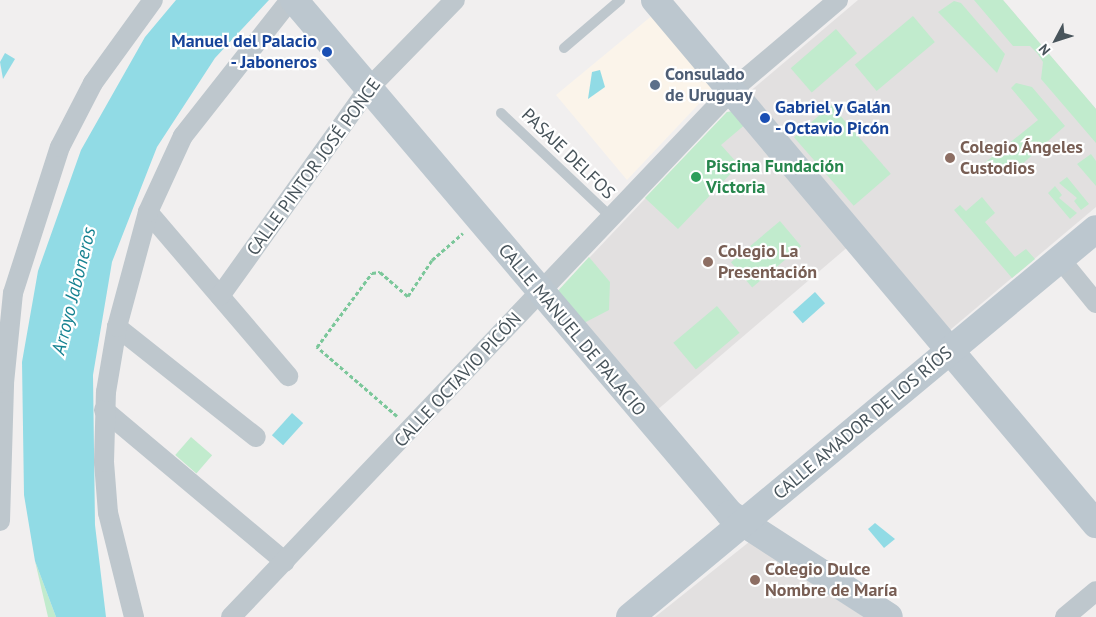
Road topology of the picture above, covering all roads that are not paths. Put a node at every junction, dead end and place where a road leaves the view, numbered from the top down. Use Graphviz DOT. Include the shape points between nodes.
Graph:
graph roads {
  1 [pos="290,0"];
  2 [pos="294,0"];
  3 [pos="455,0"];
  4 [pos="620,0"];
  5 [pos="655,0"];
  6 [pos="838,0"];
  7 [pos="149,3"];
  8 [pos="564,48"];
  9 [pos="368,88"];
  10 [pos="732,90"];
  11 [pos="501,112"];
  12 [pos="148,212"];
  13 [pos="612,218"];
  14 [pos="1096,229"];
  15 [pos="1060,259"];
  16 [pos="541,294"];
  17 [pos="220,296"];
  18 [pos="1096,302"];
  19 [pos="117,327"];
  20 [pos="953,349"];
  21 [pos="288,376"];
  22 [pos="104,410"];
  23 [pos="256,437"];
  24 [pos="0,521"];
  25 [pos="745,522"];
  26 [pos="1096,524"];
  27 [pos="285,562"];
  28 [pos="1096,591"];
  29 [pos="134,617"];
  30 [pos="231,617"];
  31 [pos="630,617"];
  32 [pos="889,617"];
  33 [pos="1065,617"];
  1 -- 12 [label="street" via="183,136"];
  2 -- 9 [label="street, CALLE MANUEL DE PALACIO"];
  3 -- 9 [label="street, CALLE PINTOR JOSÉ PONCE"];
  4 -- 8 [label="lane"];
  5 -- 10 [label="street"];
  6 -- 10 [label="street, CALLE OCTAVIO PICÓN"];
  7 -- 24 [label="street" via="93,83 60,147 13,293 4,383"];
  9 -- 16 [label="street, CALLE MANUEL DE PALACIO"];
  9 -- 17 [label="street, CALLE PINTOR JOSÉ PONCE"];
  10 -- 13 [label="street, CALLE OCTAVIO PICÓN"];
  10 -- 20 [label="street"];
  11 -- 13 [label="lane, PASAJE DELFOS"];
  12 -- 17 [label="street"];
  12 -- 19 [label="street"];
  13 -- 16 [label="street, CALLE OCTAVIO PICÓN"];
  14 -- 15 [label="street, CALLE AMADOR DE LOS RÍOS"];
  15 -- 18 [label="street"];
  15 -- 20 [label="street, CALLE AMADOR DE LOS RÍOS"];
  16 -- 25 [label="street, CALLE MANUEL DE PALACIO" via="730,514"];
  16 -- 27 [label="street, CALLE OCTAVIO PICÓN"];
  17 -- 21 [label="street"];
  19 -- 22 [label="street"];
  19 -- 23 [label="street"];
  20 -- 25 [label="street, CALLE AMADOR DE LOS RÍOS"];
  20 -- 26 [label="street"];
  22 -- 27 [label="street"];
  22 -- 29 [label="street" via="108,513"];
  25 -- 31 [label="street, CALLE AMADOR DE LOS RÍOS"];
  25 -- 32 [label="street, CALLE MANUEL DE PALACIO"];
  27 -- 30 [label="street, CALLE OCTAVIO PICÓN"];
  28 -- 33 [label="street"];
}
